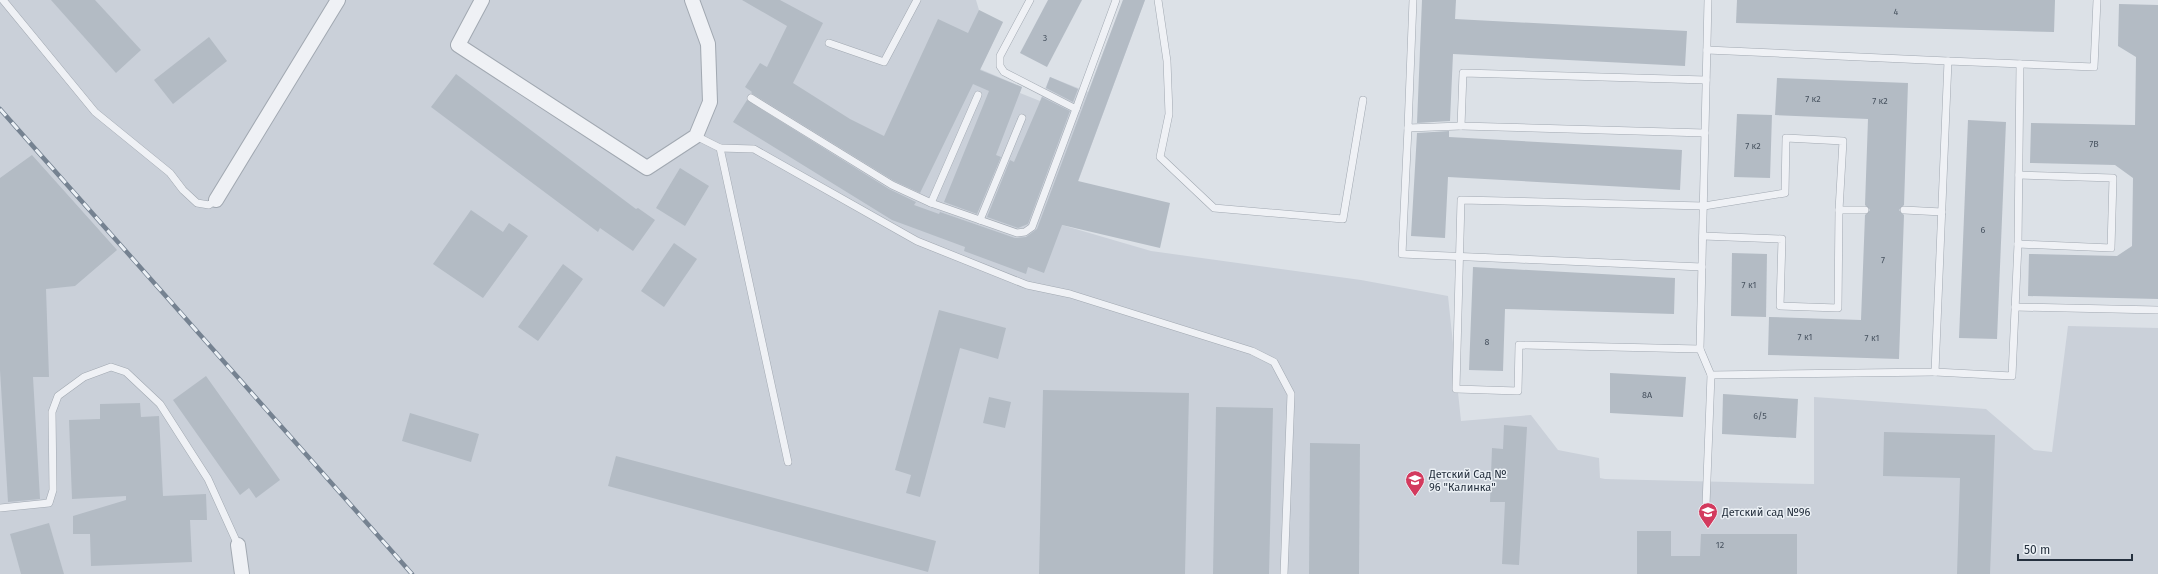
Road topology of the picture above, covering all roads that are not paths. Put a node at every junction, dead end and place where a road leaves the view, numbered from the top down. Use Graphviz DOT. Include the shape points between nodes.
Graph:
graph roads {
  1 [pos="3,0"];
  2 [pos="338,0"];
  3 [pos="482,0"];
  4 [pos="692,0"];
  5 [pos="918,0"];
  6 [pos="1030,0"];
  7 [pos="1116,0"];
  8 [pos="1158,0"];
  9 [pos="1413,0"];
  10 [pos="1708,0"];
  11 [pos="2097,0"];
  12 [pos="829,43"];
  13 [pos="1706,50"];
  14 [pos="1948,61"];
  15 [pos="2020,64"];
  16 [pos="1706,80"];
  17 [pos="978,95"];
  18 [pos="751,98"];
  19 [pos="1363,100"];
  20 [pos="1076,109"];
  21 [pos="1022,118"];
  22 [pos="1461,126"];
  23 [pos="1408,128"];
  24 [pos="1705,133"];
  25 [pos="696,136"];
  26 [pos="720,148"];
  27 [pos="2019,175"];
  28 [pos="216,200"];
  29 [pos="931,203"];
  30 [pos="1704,206"];
  31 [pos="1839,210"];
  32 [pos="1865,210"];
  33 [pos="1904,210"];
  34 [pos="1942,212"];
  35 [pos="980,220"];
  36 [pos="1703,236"];
  37 [pos="2018,244"];
  38 [pos="1459,257"];
  39 [pos="1702,267"];
  40 [pos="2015,307"];
  41 [pos="2158,310"];
  42 [pos="1700,349"];
  43 [pos="1935,372"];
  44 [pos="1711,375"];
  45 [pos="788,462"];
  46 [pos="1706,505"];
  47 [pos="0,508"];
  48 [pos="238,545"];
  49 [pos="242,574"];
  50 [pos="1284,574"];
  1 -- 28 [label="lane" via="95,112 170,173 183,190 197,202 209,205"];
  2 -- 28 [label="street"];
  3 -- 25 [label="street" via="458,45 646,168"];
  4 -- 25 [label="street" via="708,44 710,102"];
  5 -- 12 [label="lane" via="884,62"];
  6 -- 20 [label="lane" via="1000,56 1000,66 1004,72"];
  7 -- 20 [label="lane"];
  8 -- 19 [label="lane" via="1166,61 1169,114 1160,157 1214,208 1343,219"];
  9 -- 23 [label="lane"];
  10 -- 13 [label="lane"];
  11 -- 15 [label="lane" via="2094,67"];
  13 -- 14 [label="lane"];
  13 -- 16 [label="lane"];
  14 -- 15 [label="lane"];
  14 -- 34 [label="lane"];
  15 -- 27 [label="lane"];
  16 -- 22 [label="lane" via="1463,73"];
  16 -- 24 [label="lane"];
  17 -- 29 [label="lane"];
  18 -- 29 [label="lane" via="892,185"];
  20 -- 35 [label="lane" via="1032,227 1026,232 1017,232"];
  21 -- 35 [label="lane"];
  22 -- 23 [label="lane"];
  22 -- 24 [label="lane"];
  23 -- 38 [label="lane" via="1402,254"];
  24 -- 30 [label="lane"];
  25 -- 26 [label="lane"];
  26 -- 45 [label="lane"];
  26 -- 50 [label="lane" via="754,150 917,241 1026,285 1078,296 1252,351 1274,362 1291,394"];
  27 -- 37 [label="lane"];
  27 -- 37 [label="lane" via="2113,178 2111,248"];
  29 -- 35 [label="lane"];
  30 -- 31 [label="lane" via="1785,193 1786,138 1843,141"];
  30 -- 36 [label="lane"];
  30 -- 38 [label="lane" via="1460,200"];
  31 -- 32 [label="lane"];
  31 -- 36 [label="lane" via="1838,308 1780,306 1782,240"];
  33 -- 34 [label="lane"];
  34 -- 43 [label="lane"];
  36 -- 39 [label="lane"];
  37 -- 40 [label="lane"];
  38 -- 39 [label="lane"];
  38 -- 42 [label="lane" via="1456,390 1518,391 1519,345"];
  39 -- 42 [label="lane"];
  40 -- 41 [label="lane"];
  40 -- 43 [label="lane" via="2012,376"];
  42 -- 44 [label="lane"];
  43 -- 44 [label="lane"];
  44 -- 46 [label="lane"];
  47 -- 48 [label="lane" via="49,503 53,490 52,412 58,396 84,377 111,367 126,372 160,404 208,479"];
  48 -- 49 [label="street"];
}
